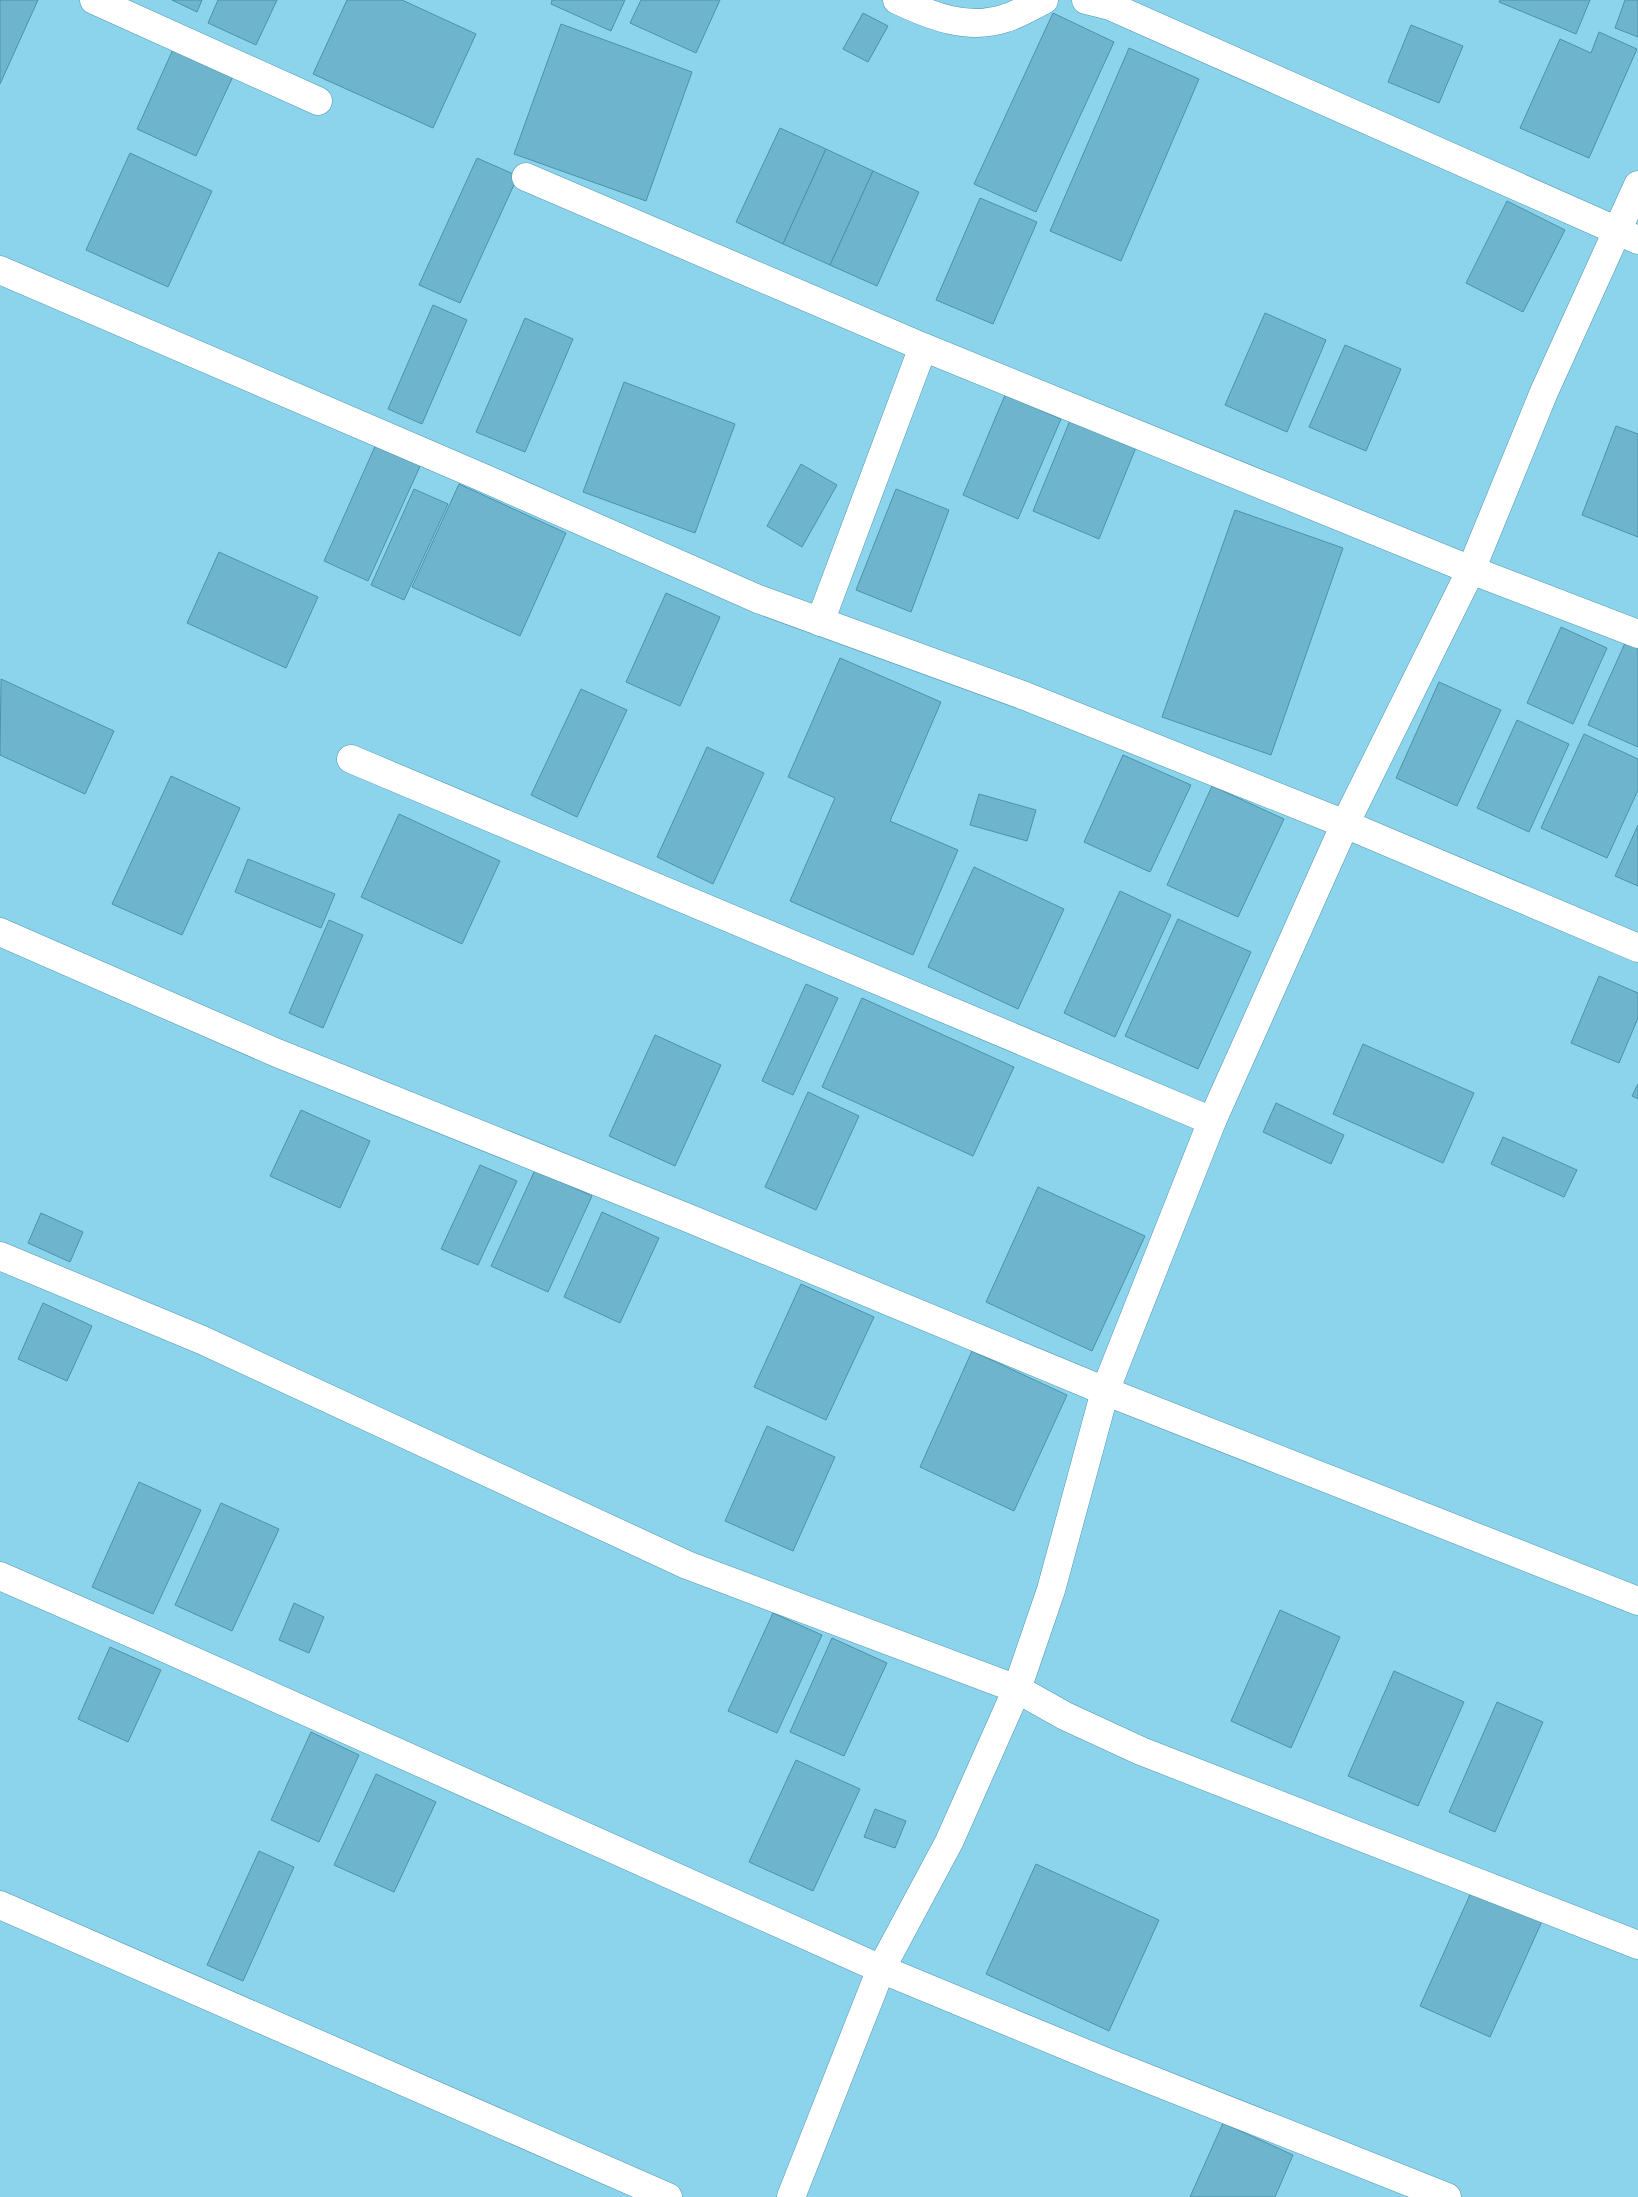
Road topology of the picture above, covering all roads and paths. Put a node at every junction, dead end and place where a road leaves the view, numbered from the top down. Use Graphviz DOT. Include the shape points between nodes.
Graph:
graph roads {
  1 [pos="94,0"];
  2 [pos="897,0"];
  3 [pos="1044,0"];
  4 [pos="1086,0"];
  5 [pos="318,101"];
  6 [pos="526,177"];
  7 [pos="1638,185"];
  8 [pos="1628,235"];
  9 [pos="0,270"];
  10 [pos="923,347"];
  11 [pos="1471,570"];
  12 [pos="820,622"];
  13 [pos="1638,634"];
  14 [pos="351,759"];
  15 [pos="1345,824"];
  16 [pos="0,932"];
  17 [pos="1638,948"];
  18 [pos="1212,1121"];
  19 [pos="0,1256"];
  20 [pos="1105,1391"];
  21 [pos="0,1576"];
  22 [pos="1638,1600"];
  23 [pos="1017,1689"];
  24 [pos="0,1904"];
  25 [pos="1638,1945"];
  26 [pos="881,1969"];
  27 [pos="668,2197"];
  28 [pos="791,2197"];
  29 [pos="1447,2197"];
  1 -- 5 [label="street"];
  2 -- 3 [label="street" via="937,18 992,22"];
  4 -- 8 [label="street" via="1110,6"];
  6 -- 10 [label="street"];
  7 -- 8 [label="street"];
  8 -- 11 [label="street" via="1544,392"];
  9 -- 12 [label="street" via="758,599"];
  10 -- 11 [label="street"];
  10 -- 12 [label="street"];
  11 -- 13 [label="street"];
  11 -- 15 [label="street"];
  12 -- 15 [label="street" via="1025,696"];
  14 -- 18 [label="street"];
  15 -- 17 [label="street"];
  15 -- 18 [label="street"];
  16 -- 20 [label="street" via="277,1053 694,1220"];
  18 -- 20 [label="street"];
  19 -- 23 [label="street" via="202,1340 687,1564"];
  20 -- 22 [label="street"];
  20 -- 23 [label="street" via="1051,1590"];
  21 -- 26 [label="street"];
  23 -- 25 [label="street" via="1065,1716 1141,1751"];
  23 -- 26 [label="street" via="949,1842"];
  24 -- 27 [label="street"];
  26 -- 28 [label="street"];
  26 -- 29 [label="street"];
}
